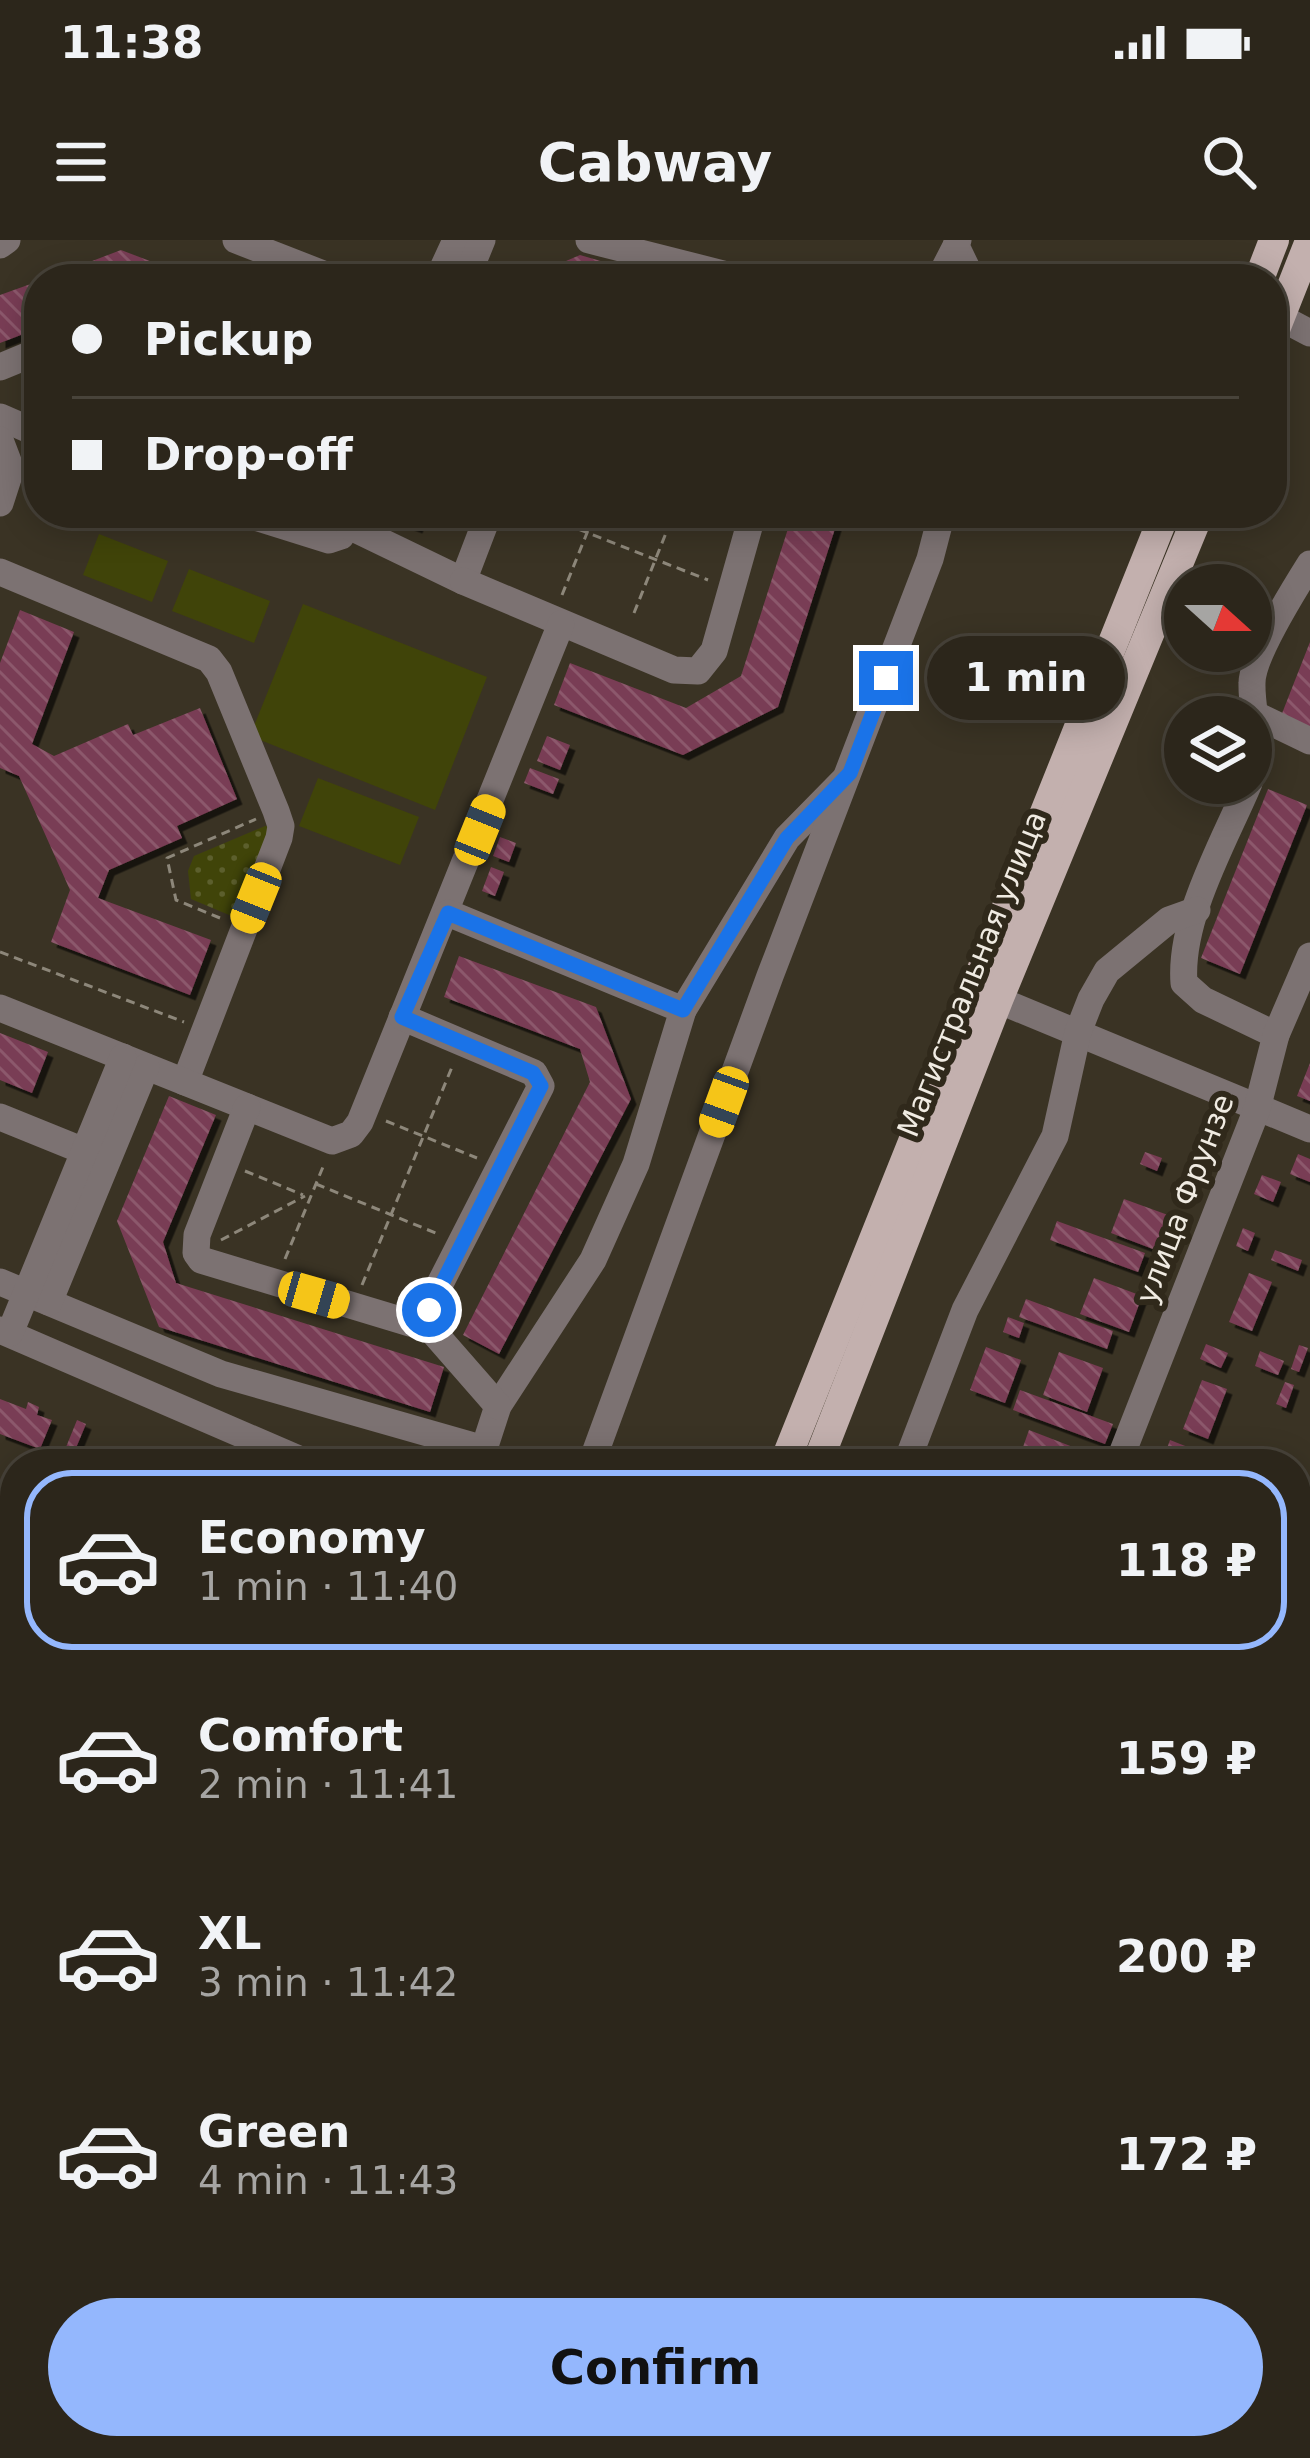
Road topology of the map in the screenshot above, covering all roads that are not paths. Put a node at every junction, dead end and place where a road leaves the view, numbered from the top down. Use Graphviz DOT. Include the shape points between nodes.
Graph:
graph roads {
  1 [pos="236,240"];
  2 [pos="589,240"];
  3 [pos="1310,241"];
  4 [pos="298,264"];
  5 [pos="684,264"];
  6 [pos="1287,294"];
  7 [pos="0,440"];
  8 [pos="0,502"];
  9 [pos="287,528"];
  10 [pos="346,528"];
  11 [pos="366,528"];
  12 [pos="483,528"];
  13 [pos="749,528"];
  14 [pos="938,528"];
  15 [pos="1160,528"];
  16 [pos="1193,528"];
  17 [pos="1310,564"];
  18 [pos="0,572"];
  19 [pos="463,581"];
  20 [pos="557,622"];
  21 [pos="1254,696"];
  22 [pos="1272,723"];
  23 [pos="1310,741"];
  24 [pos="850,773"];
  25 [pos="1240,804"];
  26 [pos="1197,910"];
  27 [pos="448,913"];
  28 [pos="1310,956"];
  29 [pos="998,1000"];
  30 [pos="0,1008"];
  31 [pos="683,1010"];
  32 [pos="402,1017"];
  33 [pos="1078,1032"];
  34 [pos="1276,1036"];
  35 [pos="134,1062"];
  36 [pos="185,1082"];
  37 [pos="247,1107"];
  38 [pos="1257,1108"];
  39 [pos="0,1117"];
  40 [pos="1310,1129"];
  41 [pos="84,1151"];
  42 [pos="25,1292"];
  43 [pos="422,1319"];
  44 [pos="5,1332"];
  45 [pos="266,1388"];
  46 [pos="498,1406"];
  47 [pos="249,1438"];
  48 [pos="275,1449"];
  49 [pos="462,1449"];
  50 [pos="487,1449"];
  51 [pos="597,1449"];
  52 [pos="790,1449"];
  53 [pos="823,1449"];
  54 [pos="912,1449"];
  55 [pos="1124,1449"];
  1 -- 4 [label="street"];
  2 -- 5 [label="street"];
  3 -- 6 [label="main road"];
  7 -- 8 [label="street" via="10,469"];
  9 -- 10 [label="street" via="318,539"];
  11 -- 19 [label="street"];
  12 -- 19 [label="street"];
  13 -- 20 [label="street" via="715,651 698,671 674,670"];
  14 -- 24 [label="street"];
  15 -- 52 [label="main road, Магистральная улица"];
  16 -- 29 [label="main road, Магистральная улица"];
  17 -- 21 [label="street" via="1251,680"];
  18 -- 36 [label="street" via="209,659 276,811 279,838"];
  19 -- 20 [label="street"];
  20 -- 27 [label="street"];
  22 -- 23 [label="street"];
  24 -- 31 [label="street" via="787,838"];
  24 -- 51 [label="street"];
  25 -- 26 [label="street"];
  26 -- 33 [label="street" via="1169,920 1107,971"];
  26 -- 34 [label="street" via="1182,957 1184,983"];
  27 -- 31 [label="street"];
  27 -- 32 [label="street"];
  28 -- 34 [label="street, улица Фрунзе"];
  29 -- 33 [label="street"];
  29 -- 53 [label="main road, Магистральная улица"];
  30 -- 35 [label="street"];
  31 -- 46 [label="street" via="636,1164 602,1241"];
  32 -- 37 [label="street" via="357,1129 332,1141"];
  32 -- 43 [label="street" via="539,1078 538,1095"];
  33 -- 38 [label="street"];
  33 -- 54 [label="street" via="1054,1136 965,1310"];
  34 -- 38 [label="street, улица Фрунзе"];
  35 -- 36 [label="street"];
  35 -- 41 [label="street"];
  35 -- 42 [label="street"];
  36 -- 37 [label="street"];
  37 -- 43 [label="street" via="196,1252 209,1265 410,1323"];
  38 -- 40 [label="street"];
  38 -- 55 [label="street, улица Фрунзе"];
  39 -- 41 [label="street"];
  41 -- 42 [label="street"];
  42 -- 44 [label="street"];
  42 -- 45 [label="street"];
  43 -- 46 [label="street"];
  44 -- 47 [label="street"];
  45 -- 47 [label="street"];
  45 -- 49 [label="street"];
  46 -- 50 [label="street"];
  47 -- 48 [label="street"];
}
